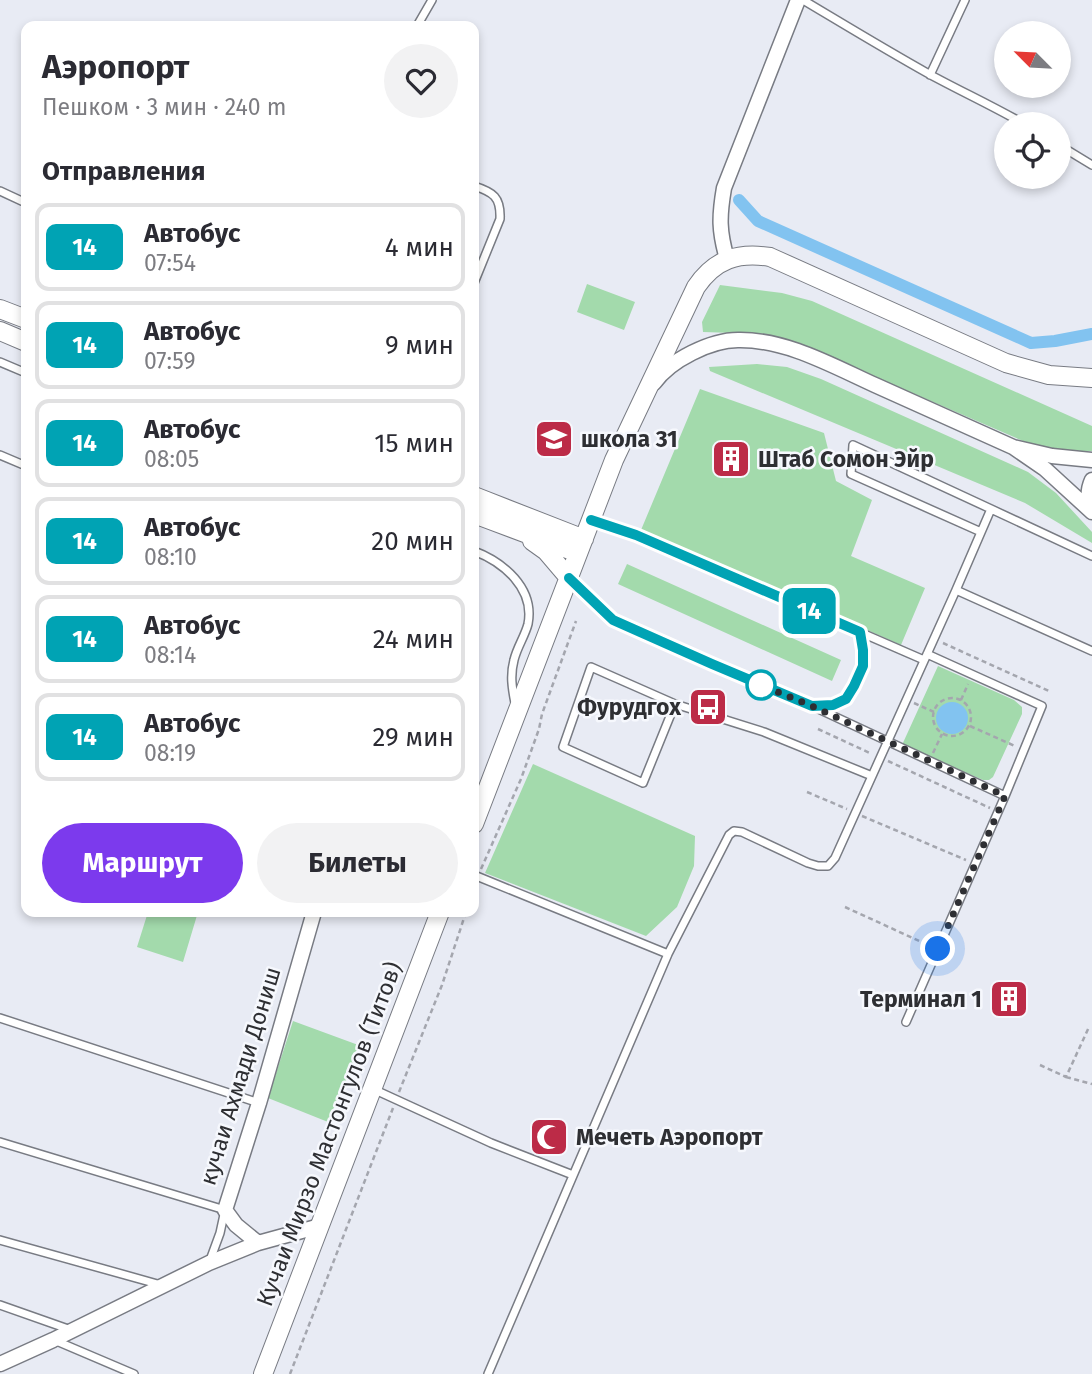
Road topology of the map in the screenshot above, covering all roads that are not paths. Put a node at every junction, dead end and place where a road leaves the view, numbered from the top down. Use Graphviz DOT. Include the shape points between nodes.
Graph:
graph roads {
  1 [pos="432,0"];
  2 [pos="798,0"];
  3 [pos="803,0"];
  4 [pos="965,0"];
  5 [pos="420,21"];
  6 [pos="930,75"];
  7 [pos="1004,112"];
  8 [pos="1071,152"];
  9 [pos="1092,165"];
  10 [pos="479,188"];
  11 [pos="0,191"];
  12 [pos="21,201"];
  13 [pos="727,259"];
  14 [pos="479,272"];
  15 [pos="0,309"];
  16 [pos="21,314"];
  17 [pos="0,362"];
  18 [pos="21,371"];
  19 [pos="1092,378"];
  20 [pos="643,398"];
  21 [pos="1013,447"];
  22 [pos="0,455"];
  23 [pos="1092,460"];
  24 [pos="21,464"];
  25 [pos="1092,480"];
  26 [pos="479,499"];
  27 [pos="991,509"];
  28 [pos="1092,512"];
  29 [pos="479,515"];
  30 [pos="591,520"];
  31 [pos="522,524"];
  32 [pos="981,532"];
  33 [pos="581,546"];
  34 [pos="479,553"];
  35 [pos="1092,556"];
  36 [pos="569,578"];
  37 [pos="956,590"];
  38 [pos="860,632"];
  39 [pos="1092,651"];
  40 [pos="925,657"];
  41 [pos="675,704"];
  42 [pos="812,706"];
  43 [pos="516,713"];
  44 [pos="887,741"];
  45 [pos="872,776"];
  46 [pos="1005,796"];
  47 [pos="479,811"];
  48 [pos="479,876"];
  49 [pos="313,917"];
  50 [pos="438,917"];
  51 [pos="668,954"];
  52 [pos="0,1018"];
  53 [pos="906,1022"];
  54 [pos="372,1088"];
  55 [pos="259,1103"];
  56 [pos="0,1142"];
  57 [pos="573,1175"];
  58 [pos="225,1210"];
  59 [pos="320,1226"];
  60 [pos="0,1240"];
  61 [pos="258,1243"];
  62 [pos="209,1264"];
  63 [pos="163,1286"];
  64 [pos="0,1306"];
  65 [pos="72,1331"];
  66 [pos="53,1340"];
  67 [pos="0,1364"];
  68 [pos="265,1373"];
  69 [pos="134,1374"];
  70 [pos="488,1374"];
  1 -- 5 [label="lane"];
  2 -- 13 [label="street" via="724,188 720,233"];
  3 -- 6 [label="lane"];
  4 -- 6 [label="lane"];
  6 -- 7 [label="lane"];
  8 -- 9 [label="lane"];
  10 -- 14 [label="lane" via="498,200 500,219"];
  11 -- 12 [label="lane"];
  13 -- 19 [label="street" via="755,254 770,257 1006,363 1049,375"];
  13 -- 20 [label="street" via="696,286"];
  15 -- 16 [label="street"];
  17 -- 18 [label="lane"];
  20 -- 21 [label="street" via="677,361 720,343 754,341 814,358"];
  20 -- 30 [label="street"];
  21 -- 23 [label="street"];
  21 -- 28 [label="street"];
  22 -- 24 [label="lane"];
  25 -- 28 [label="street" via="1088,492"];
  26 -- 31 [label="street"];
  27 -- 32 [label="lane"];
  27 -- 32 [label="lane" via="853,445 851,474"];
  27 -- 35 [label="lane"];
  29 -- 31 [label="street"];
  30 -- 31 [label="street"];
  30 -- 33 [label="street"];
  30 -- 38 [label="lane"];
  31 -- 33 [label="street"];
  31 -- 36 [label="street"];
  32 -- 37 [label="lane"];
  33 -- 36 [label="street"];
  34 -- 43 [label="lane" via="504,567 520,584 528,602 528,623 511,682"];
  36 -- 42 [label="lane" via="613,620"];
  36 -- 43 [label="street"];
  37 -- 39 [label="lane"];
  37 -- 40 [label="lane"];
  38 -- 40 [label="lane"];
  38 -- 42 [label="lane" via="863,666 846,699"];
  40 -- 44 [label="lane"];
  40 -- 46 [label="lane" via="1042,706"];
  41 -- 41 [label="lane" via="591,667 563,747 643,783"];
  41 -- 45 [label="lane" via="764,732"];
  42 -- 44 [label="lane"];
  43 -- 47 [label="street"];
  44 -- 45 [label="lane"];
  44 -- 46 [label="lane"];
  45 -- 51 [label="lane" via="828,866 808,863 741,832 729,835"];
  46 -- 53 [label="lane"];
  48 -- 51 [label="lane"];
  49 -- 55 [label="street, кучаи Ахмади Дониш"];
  50 -- 54 [label="street, Кучаи Мирзо Мастонгулов (Титов)"];
  51 -- 57 [label="lane"];
  52 -- 55 [label="lane"];
  54 -- 57 [label="lane"];
  54 -- 59 [label="street, Кучаи Мирзо Мастонгулов (Титов)"];
  55 -- 58 [label="street, кучаи Ахмади Дониш"];
  56 -- 58 [label="lane"];
  57 -- 70 [label="lane"];
  58 -- 61 [label="street, кучаи Ахмади Дониш"];
  58 -- 62 [label="lane"];
  59 -- 61 [label="street"];
  59 -- 68 [label="street, Кучаи Мирзо Мастонгулов (Титов)"];
  60 -- 63 [label="lane"];
  61 -- 62 [label="street"];
  62 -- 63 [label="street"];
  63 -- 65 [label="street"];
  64 -- 65 [label="lane"];
  65 -- 66 [label="street"];
  66 -- 67 [label="street"];
  66 -- 69 [label="lane"];
}
